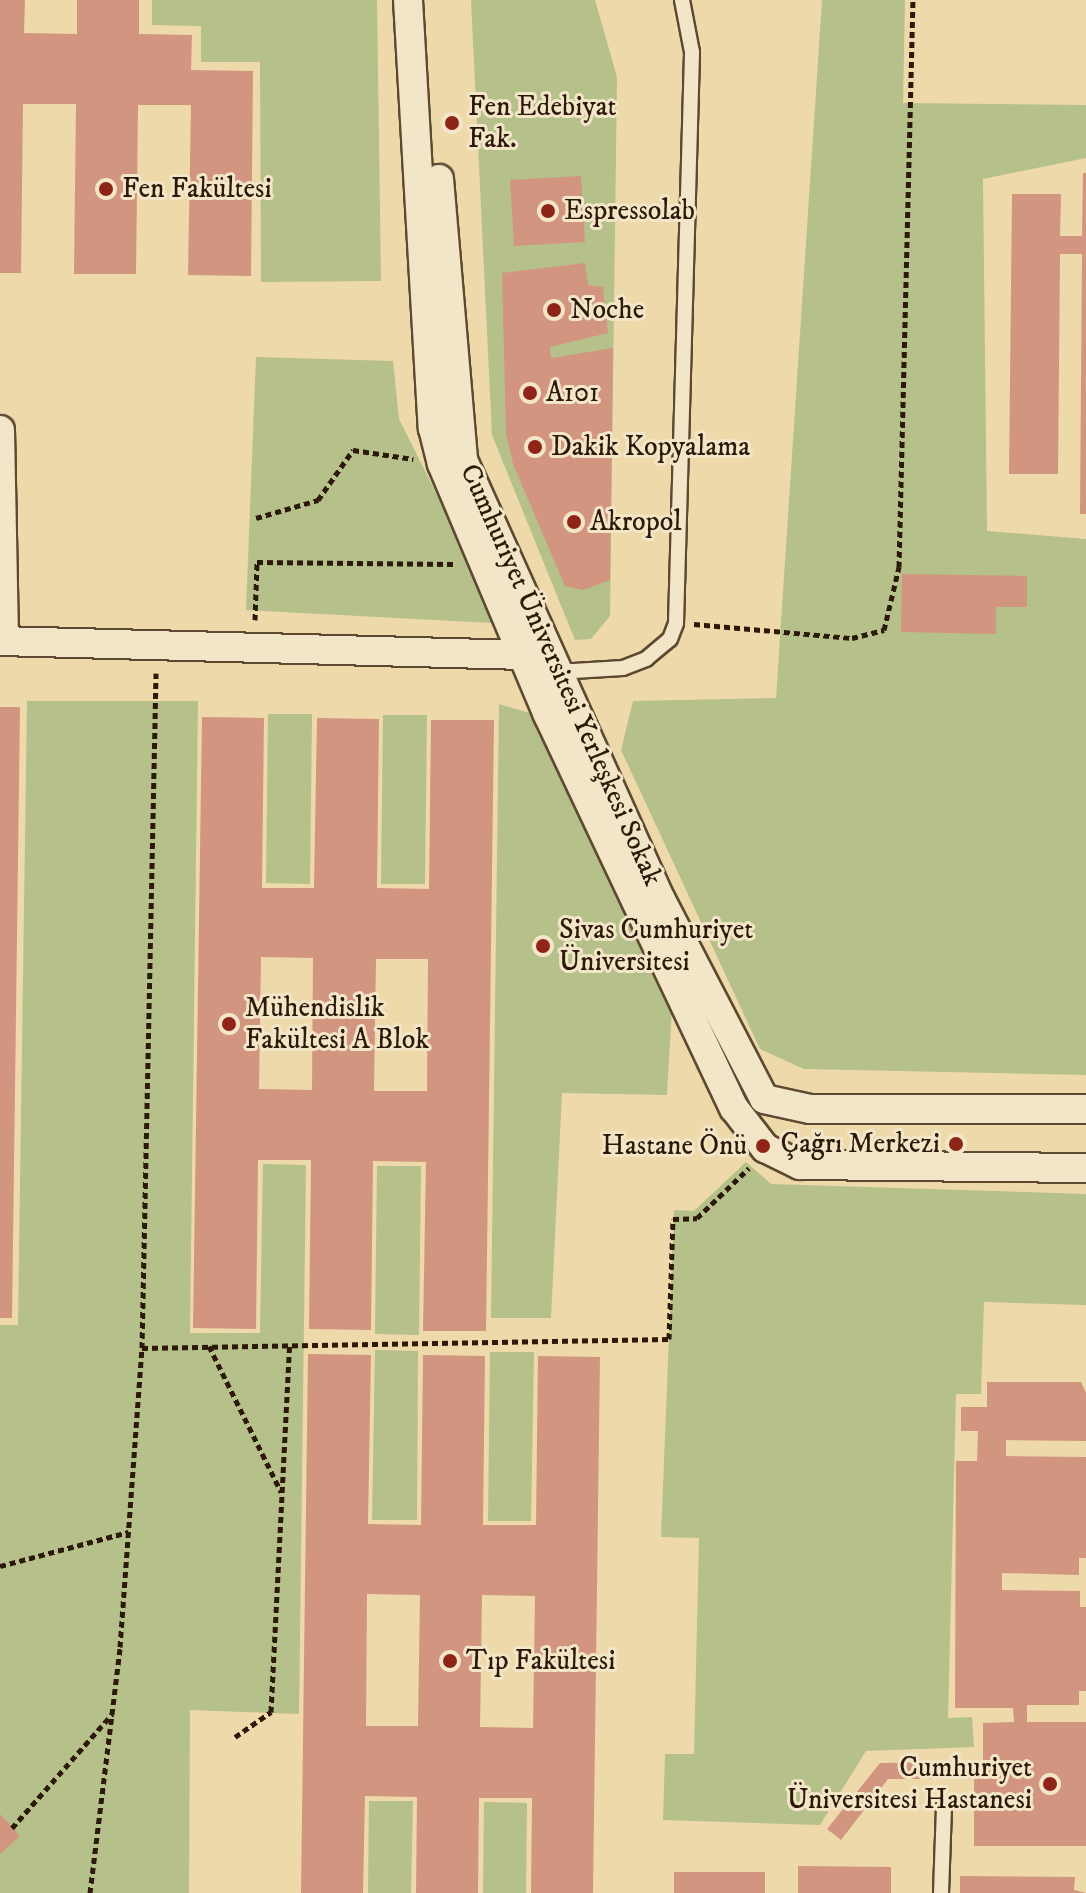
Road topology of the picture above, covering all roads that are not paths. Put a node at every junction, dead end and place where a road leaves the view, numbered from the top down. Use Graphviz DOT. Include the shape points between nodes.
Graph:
graph roads {
  1 [pos="408,0"];
  2 [pos="425,0"];
  3 [pos="682,0"];
  4 [pos="0,430"];
  5 [pos="2,641"];
  6 [pos="525,655"];
  7 [pos="556,672"];
  8 [pos="1086,1109"];
  9 [pos="1086,1168"];
  10 [pos="944,1805"];
  11 [pos="941,1893"];
  1 -- 6 [label="street, Cumhuriyet Üniversitesi Yerleşkesi Sokak" via="433,428 442,464"];
  2 -- 7 [label="street, Cumhuriyet Üniversitesi Yerleşkesi Sokak" via="463,460"];
  3 -- 7 [label="lane" via="692,52 676,623 670,639 646,659 623,668"];
  4 -- 5 [label="street, Cumhuriyet Üniversitesi Yerleşkesi Sokak"];
  5 -- 6 [label="street, Cumhuriyet Üniversitesi Yerleşkesi Sokak"];
  6 -- 9 [label="street, Cumhuriyet Üniversitesi Yerleşkesi Sokak" via="713,1072 765,1148 800,1165"];
  7 -- 8 [label="street, Cumhuriyet Üniversitesi Yerleşkesi Sokak" via="660,898 764,1099 810,1109"];
  10 -- 11 [label="lane"];
}
